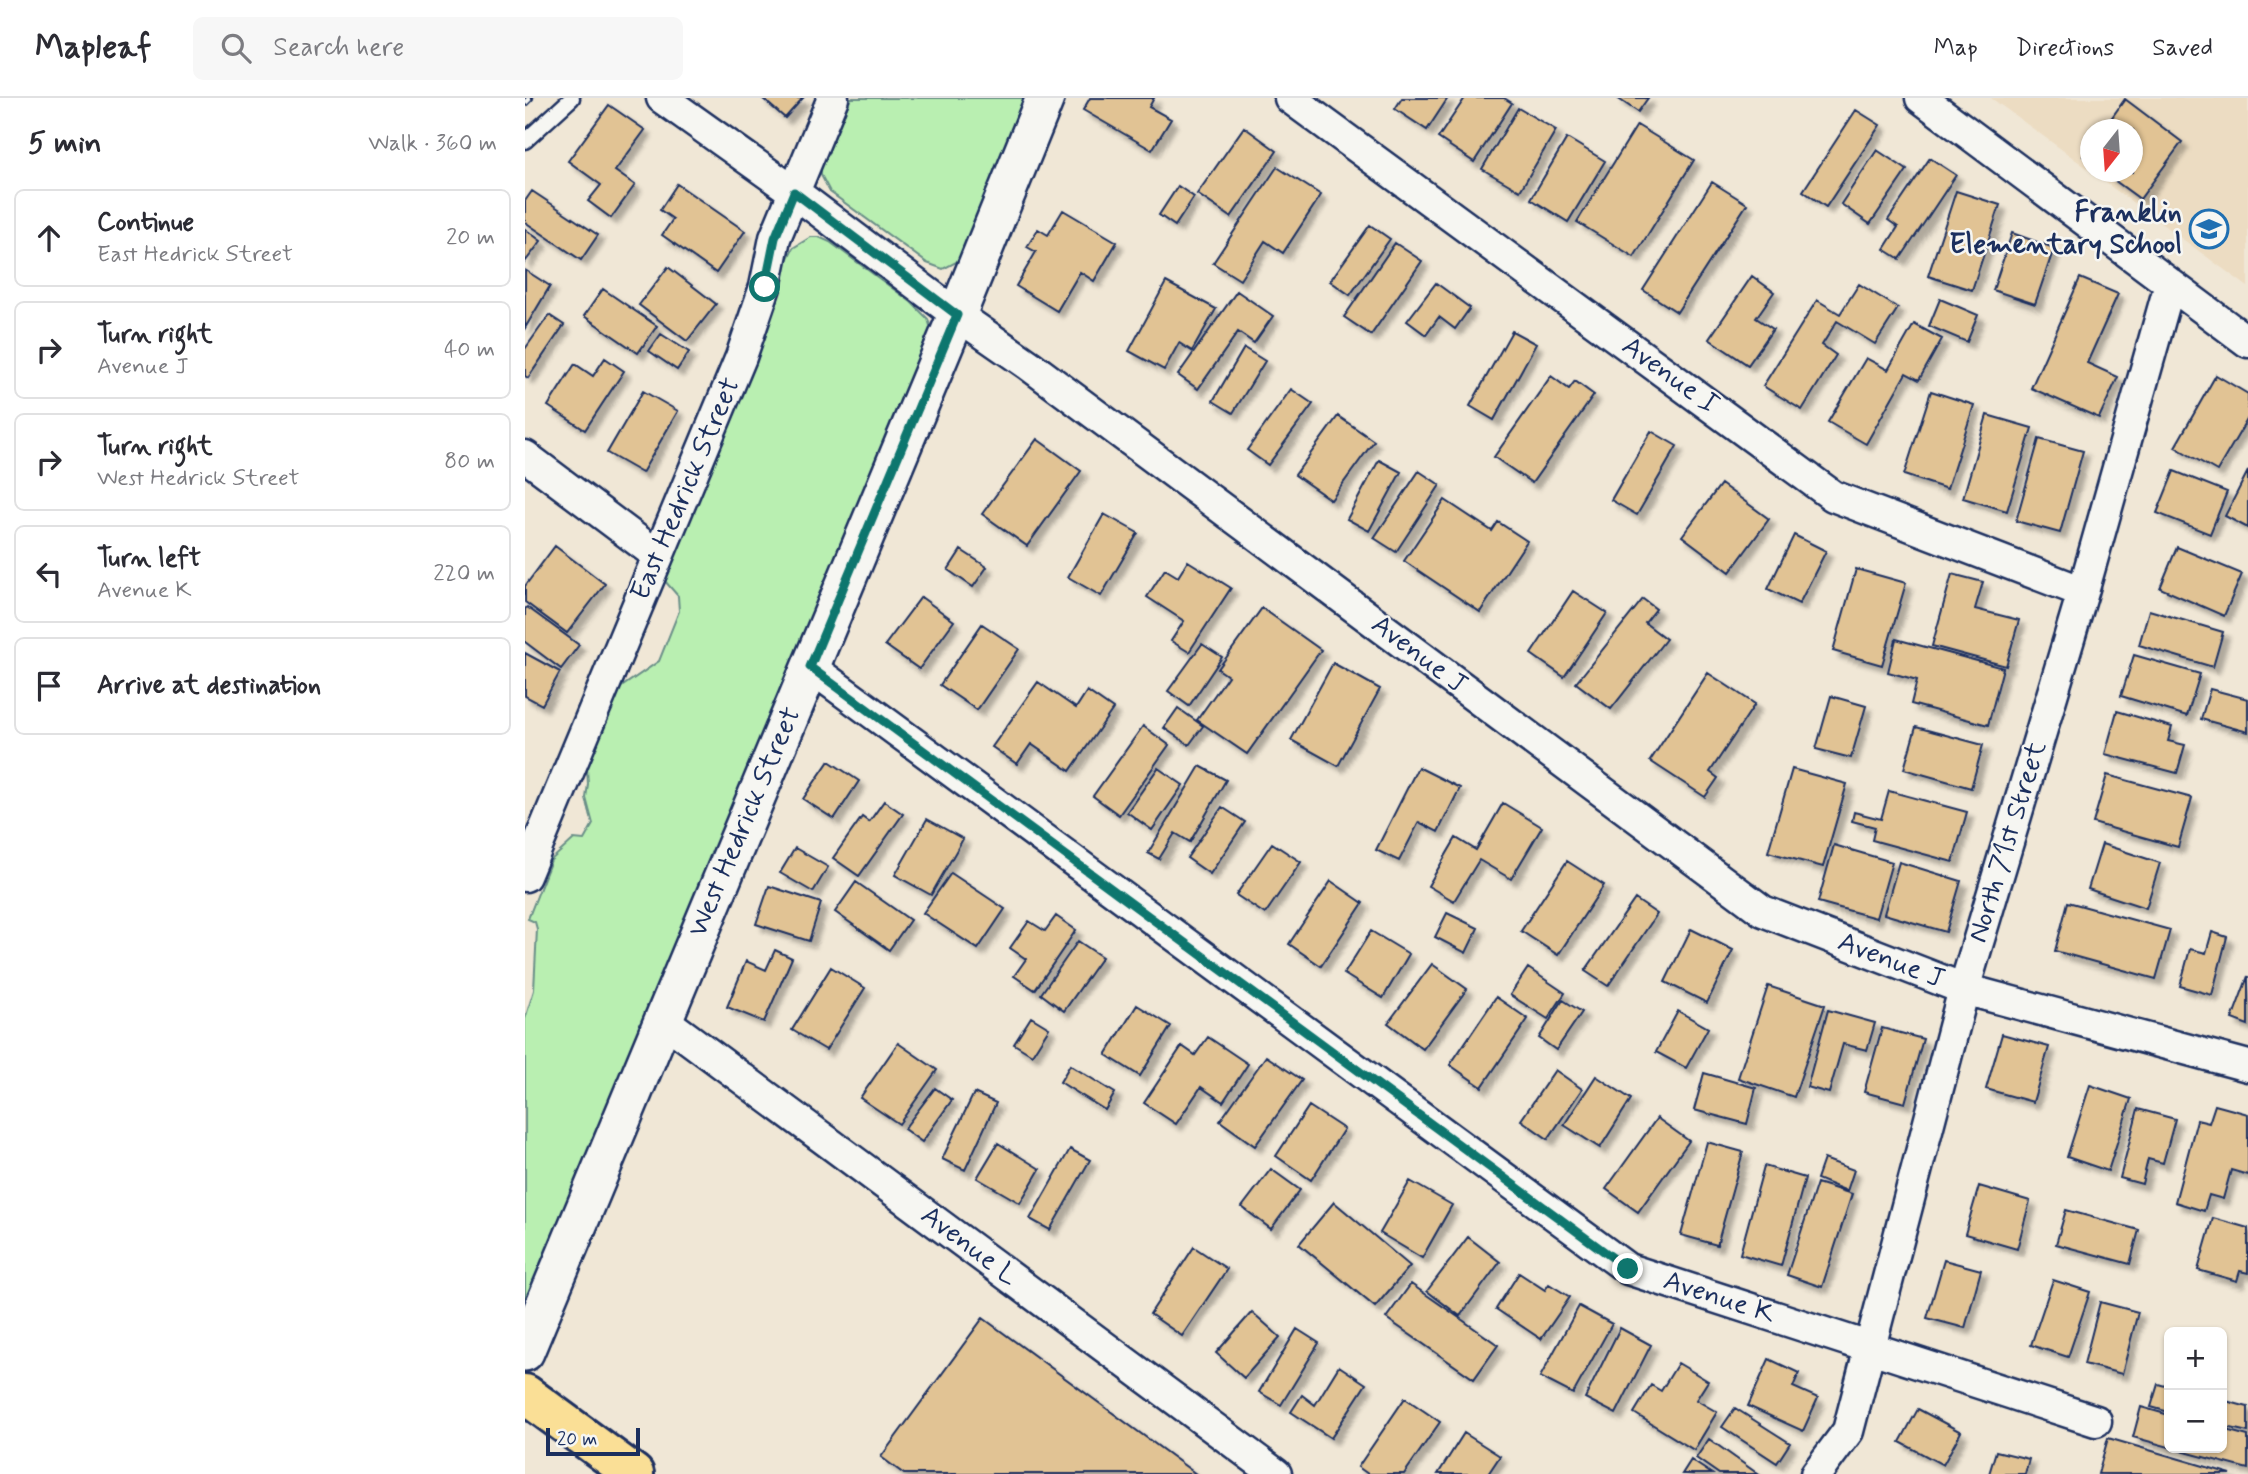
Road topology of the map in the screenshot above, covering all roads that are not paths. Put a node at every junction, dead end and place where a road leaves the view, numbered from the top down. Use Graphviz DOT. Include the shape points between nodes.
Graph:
graph roads {
  1 [pos="572,98"];
  2 [pos="662,98"];
  3 [pos="833,98"];
  4 [pos="1045,98"];
  5 [pos="1290,98"];
  6 [pos="1921,98"];
  7 [pos="525,141"];
  8 [pos="794,192"];
  9 [pos="2170,284"];
  10 [pos="957,315"];
  11 [pos="2248,342"];
  12 [pos="525,456"];
  13 [pos="657,555"];
  14 [pos="2083,592"];
  15 [pos="810,667"];
  16 [pos="525,876"];
  17 [pos="1964,989"];
  18 [pos="662,1019"];
  19 [pos="2248,1066"];
  20 [pos="1871,1347"];
  21 [pos="525,1352"];
  22 [pos="525,1394"];
  23 [pos="2096,1421"];
  24 [pos="634,1474"];
  25 [pos="1276,1474"];
  26 [pos="1816,1474"];
  1 -- 7 [label="lane"];
  2 -- 8 [label="street, Avenue J"];
  3 -- 8 [label="street, East Hedrick Street"];
  4 -- 10 [label="street, West Hedrick Street"];
  5 -- 14 [label="street, Avenue I" via="1833,496"];
  6 -- 9 [label="street"];
  8 -- 10 [label="street, Avenue J"];
  8 -- 13 [label="street, East Hedrick Street" via="775,238 765,287 741,357"];
  9 -- 11 [label="street"];
  9 -- 14 [label="street, North 71st Street"];
  10 -- 15 [label="street, West Hedrick Street"];
  10 -- 17 [label="street, Avenue J" via="1763,911"];
  12 -- 13 [label="street"];
  13 -- 16 [label="street, East Hedrick Street"];
  14 -- 17 [label="street, North 71st Street"];
  15 -- 18 [label="street, West Hedrick Street"];
  15 -- 20 [label="street, Avenue K" via="1628,1269"];
  17 -- 19 [label="street, Avenue J"];
  17 -- 20 [label="street, North 71st Street"];
  18 -- 21 [label="street, West Hedrick Street"];
  18 -- 25 [label="street, Avenue L"];
  20 -- 23 [label="street, Avenue K"];
  20 -- 26 [label="street, North 71st Street" via="1848,1431"];
  22 -- 24 [label="main road"];
}
